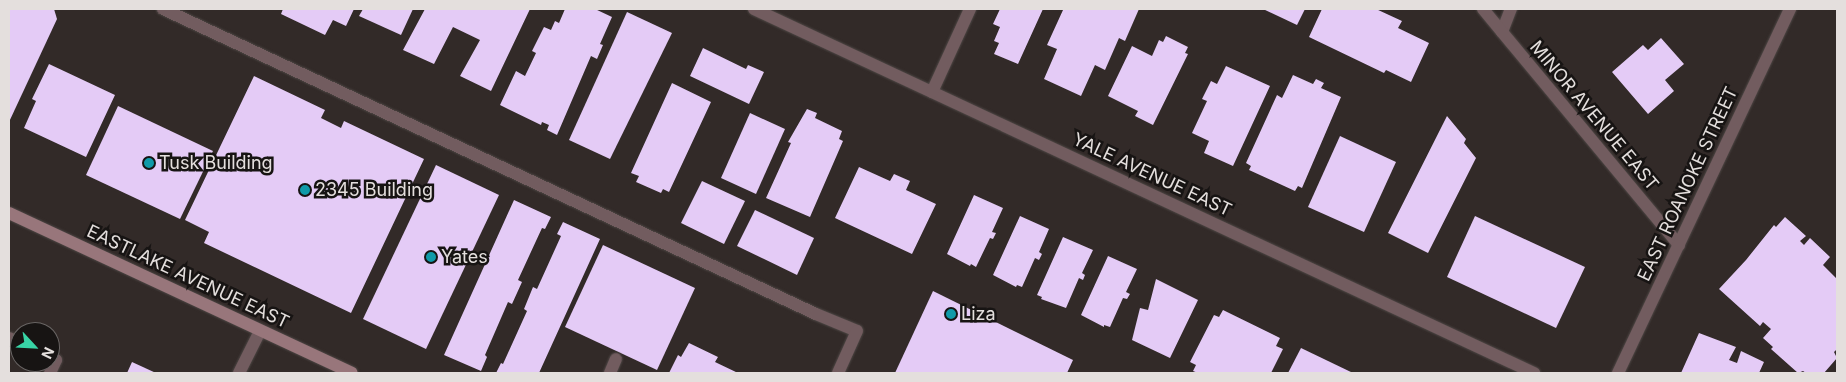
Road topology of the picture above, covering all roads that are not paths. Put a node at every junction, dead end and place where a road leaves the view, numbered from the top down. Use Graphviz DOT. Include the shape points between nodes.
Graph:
graph roads {
  1 [pos="163,9"];
  2 [pos="754,9"];
  3 [pos="970,9"];
  4 [pos="1482,9"];
  5 [pos="1511,9"];
  6 [pos="1790,9"];
  7 [pos="1502,32"];
  8 [pos="932,92"];
  9 [pos="9,213"];
  10 [pos="1679,245"];
  11 [pos="260,330"];
  12 [pos="616,359"];
  13 [pos="239,373"];
  14 [pos="352,373"];
  15 [pos="610,373"];
  16 [pos="838,373"];
  17 [pos="1534,373"];
  18 [pos="1618,373"];
  1 -- 16 [label="street" via="857,331"];
  2 -- 8 [label="street, YALE AVENUE EAST"];
  3 -- 8 [label="street"];
  4 -- 7 [label="street, MINOR AVENUE EAST"];
  5 -- 7 [label="street"];
  6 -- 10 [label="street, EAST ROANOKE STREET"];
  7 -- 10 [label="street, MINOR AVENUE EAST"];
  8 -- 17 [label="street, YALE AVENUE EAST"];
  9 -- 11 [label="main road, EASTLAKE AVENUE EAST"];
  10 -- 18 [label="street, EAST ROANOKE STREET"];
  11 -- 13 [label="street"];
  11 -- 14 [label="main road, EASTLAKE AVENUE EAST"];
  12 -- 15 [label="street"];
}
